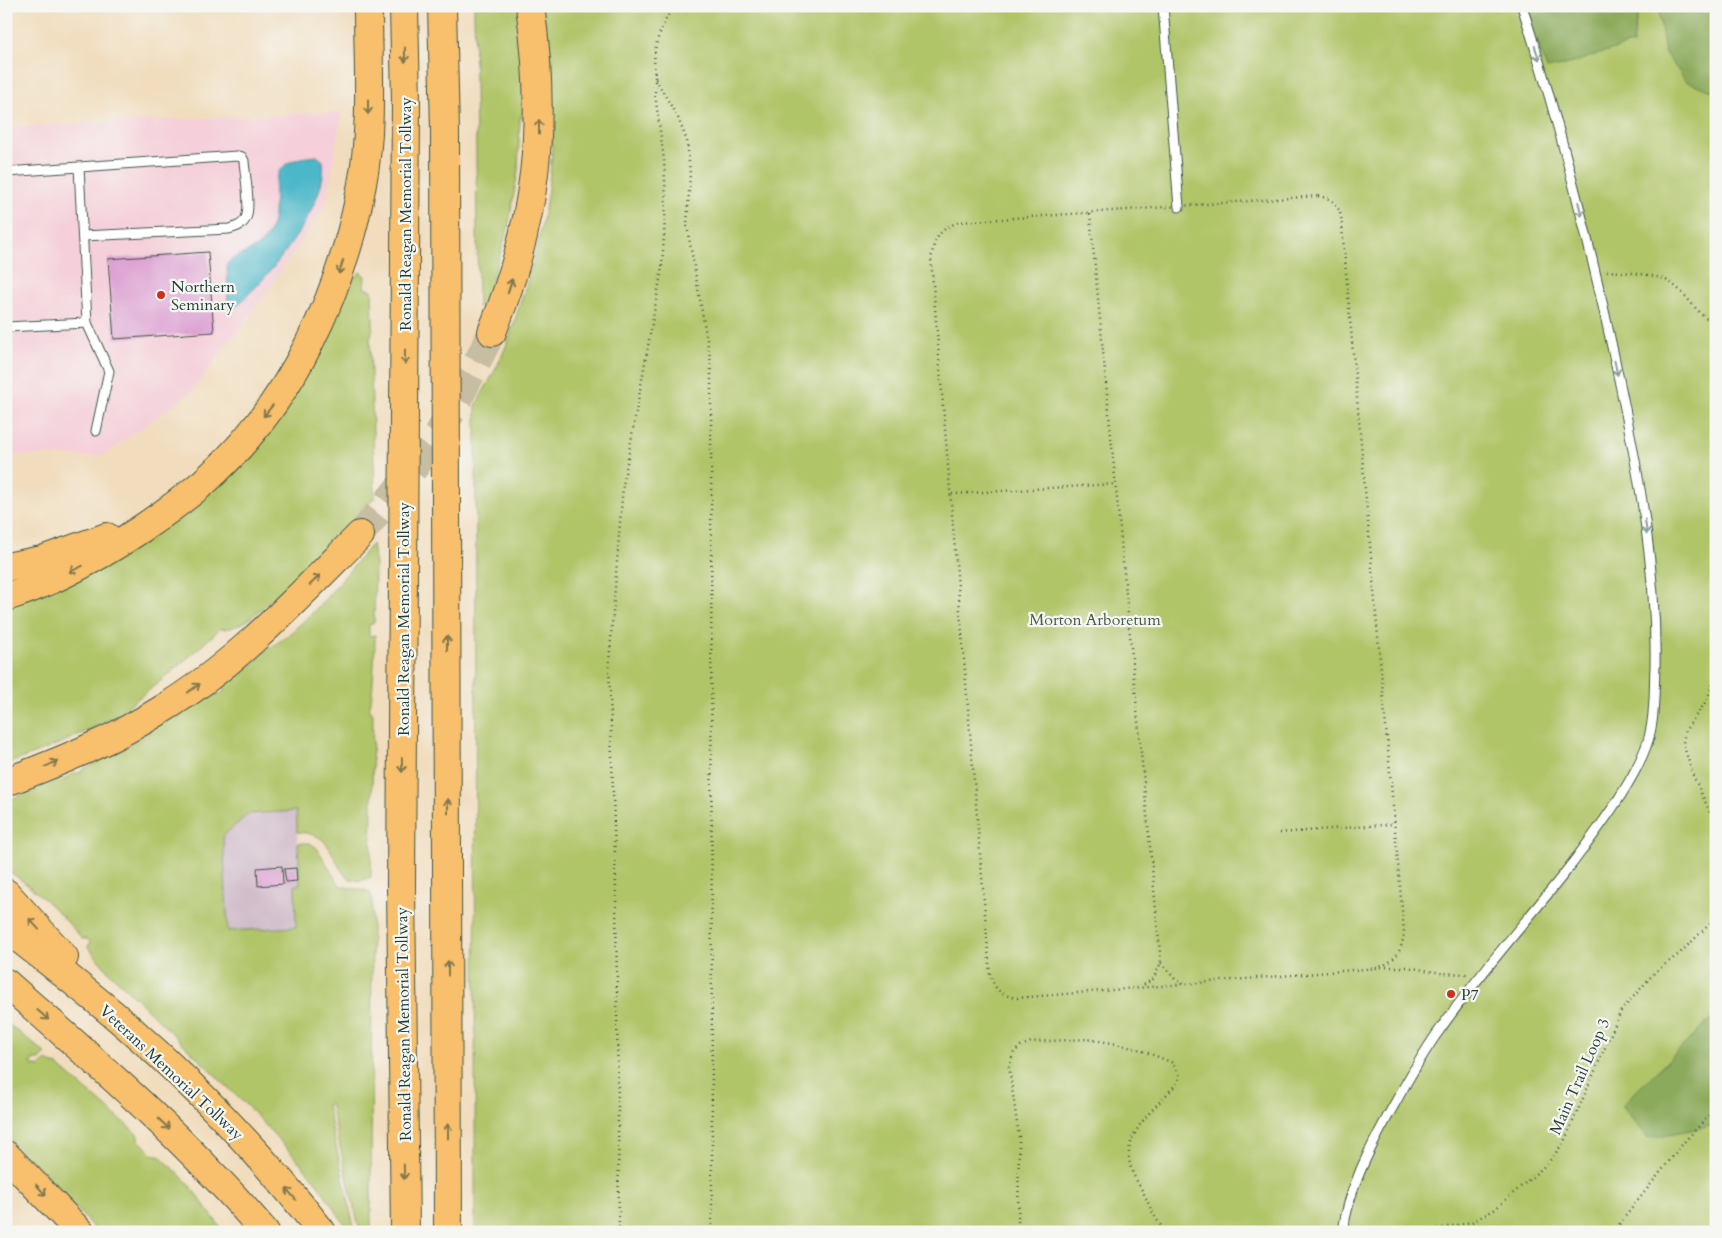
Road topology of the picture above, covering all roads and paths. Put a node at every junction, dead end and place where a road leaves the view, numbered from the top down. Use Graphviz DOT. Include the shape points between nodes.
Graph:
graph roads {
  1 [pos="368,6"];
  2 [pos="404,6"];
  3 [pos="442,6"];
  4 [pos="530,6"];
  5 [pos="673,6"];
  6 [pos="1163,6"];
  7 [pos="1522,6"];
  8 [pos="655,78"];
  9 [pos="79,167"];
  10 [pos="6,172"];
  11 [pos="1178,207"];
  12 [pos="1090,214"];
  13 [pos="83,236"];
  14 [pos="1596,271"];
  15 [pos="87,323"];
  16 [pos="1716,325"];
  17 [pos="6,327"];
  18 [pos="492,332"];
  19 [pos="96,431"];
  20 [pos="1115,484"];
  21 [pos="952,494"];
  22 [pos="162,515"];
  23 [pos="360,535"];
  24 [pos="6,567"];
  25 [pos="6,597"];
  26 [pos="1716,676"];
  27 [pos="6,782"];
  28 [pos="1394,824"];
  29 [pos="1716,826"];
  30 [pos="1280,833"];
  31 [pos="6,893"];
  32 [pos="1716,918"];
  33 [pos="6,928"];
  34 [pos="1161,964"];
  35 [pos="1377,968"];
  36 [pos="1485,971"];
  37 [pos="6,983"];
  38 [pos="1186,984"];
  39 [pos="1141,988"];
  40 [pos="126,1025"];
  41 [pos="1716,1108"];
  42 [pos="6,1156"];
  43 [pos="80,1232"];
  44 [pos="265,1232"];
  45 [pos="322,1232"];
  46 [pos="405,1232"];
  47 [pos="448,1232"];
  48 [pos="619,1232"];
  49 [pos="712,1232"];
  50 [pos="1018,1232"];
  51 [pos="1167,1232"];
  52 [pos="1344,1232"];
  53 [pos="1422,1232"];
  54 [pos="1613,1232"];
  1 -- 22 [label="highway, one-way" via="368,120 362,182 349,242 332,292 309,345 278,398 210,476"];
  2 -- 46 [label="highway, Ronald Reagan Memorial Tollway, one-way" via="401,886"];
  47 -- 3 [label="highway, one-way" via="446,131"];
  18 -- 4 [label="highway, one-way" via="518,260 535,184 539,92"];
  5 -- 8 [label="path" via="656,36"];
  6 -- 11 [label="lane"];
  7 -- 14 [label="lane, one-way" via="1563,142"];
  8 -- 48 [label="path" via="666,202 662,268 623,485 609,663 616,889"];
  8 -- 49 [label="path" via="687,141 690,173 687,226 711,363"];
  9 -- 10 [label="lane"];
  9 -- 13 [label="lane"];
  9 -- 13 [label="lane" via="237,156 244,161 247,192 246,217 242,223 229,229"];
  11 -- 12 [label="path"];
  11 -- 28 [label="path" via="1318,196 1327,197 1338,207"];
  12 -- 20 [label="path"];
  12 -- 21 [label="path" via="960,222 947,226 938,234 931,260"];
  13 -- 15 [label="lane"];
  14 -- 16 [label="path" via="1650,276 1670,282"];
  14 -- 36 [label="lane, one-way" via="1650,550 1656,643 1651,729 1645,751 1609,811 1573,862"];
  15 -- 17 [label="lane"];
  15 -- 19 [label="lane" via="110,371"];
  20 -- 21 [label="path"];
  20 -- 34 [label="path"];
  21 -- 39 [label="path" via="990,974 994,987 1006,996 1017,998"];
  22 -- 24 [label="highway" via="82,547"];
  22 -- 25 [label="highway, one-way" via="82,567"];
  27 -- 23 [label="highway, one-way" via="134,727 189,692 270,626"];
  26 -- 29 [label="path" via="1707,700 1685,731 1682,743"];
  28 -- 30 [label="path"];
  28 -- 35 [label="path" via="1404,932 1402,945 1390,963"];
  40 -- 31 [label="highway, one-way"];
  32 -- 53 [label="path, Main Trail Loop 3" via="1655,972 1621,1011 1564,1142 1548,1163 1494,1210 1472,1222"];
  33 -- 40 [label="highway, Veterans Memorial Tollway"];
  34 -- 38 [label="path" via="1175,979"];
  34 -- 39 [label="path" via="1153,978"];
  35 -- 36 [label="path" via="1413,967 1463,975"];
  35 -- 38 [label="path"];
  36 -- 52 [label="lane" via="1440,1028 1380,1130 1360,1172 1345,1216"];
  37 -- 44 [label="highway, one-way" via="160,1120"];
  38 -- 39 [label="path"];
  45 -- 40 [label="highway, Veterans Memorial Tollway, one-way" via="247,1142"];
  41 -- 54 [label="path" via="1685,1141"];
  42 -- 43 [label="highway, one-way"];
  50 -- 51 [label="path" via="1019,1137 1009,1075 1010,1059 1021,1046 1031,1042 1087,1039 1141,1050 1166,1058 1178,1068 1180,1076 1177,1083 1140,1126 1130,1144 1128,1156 1145,1197 1160,1226"];
}
